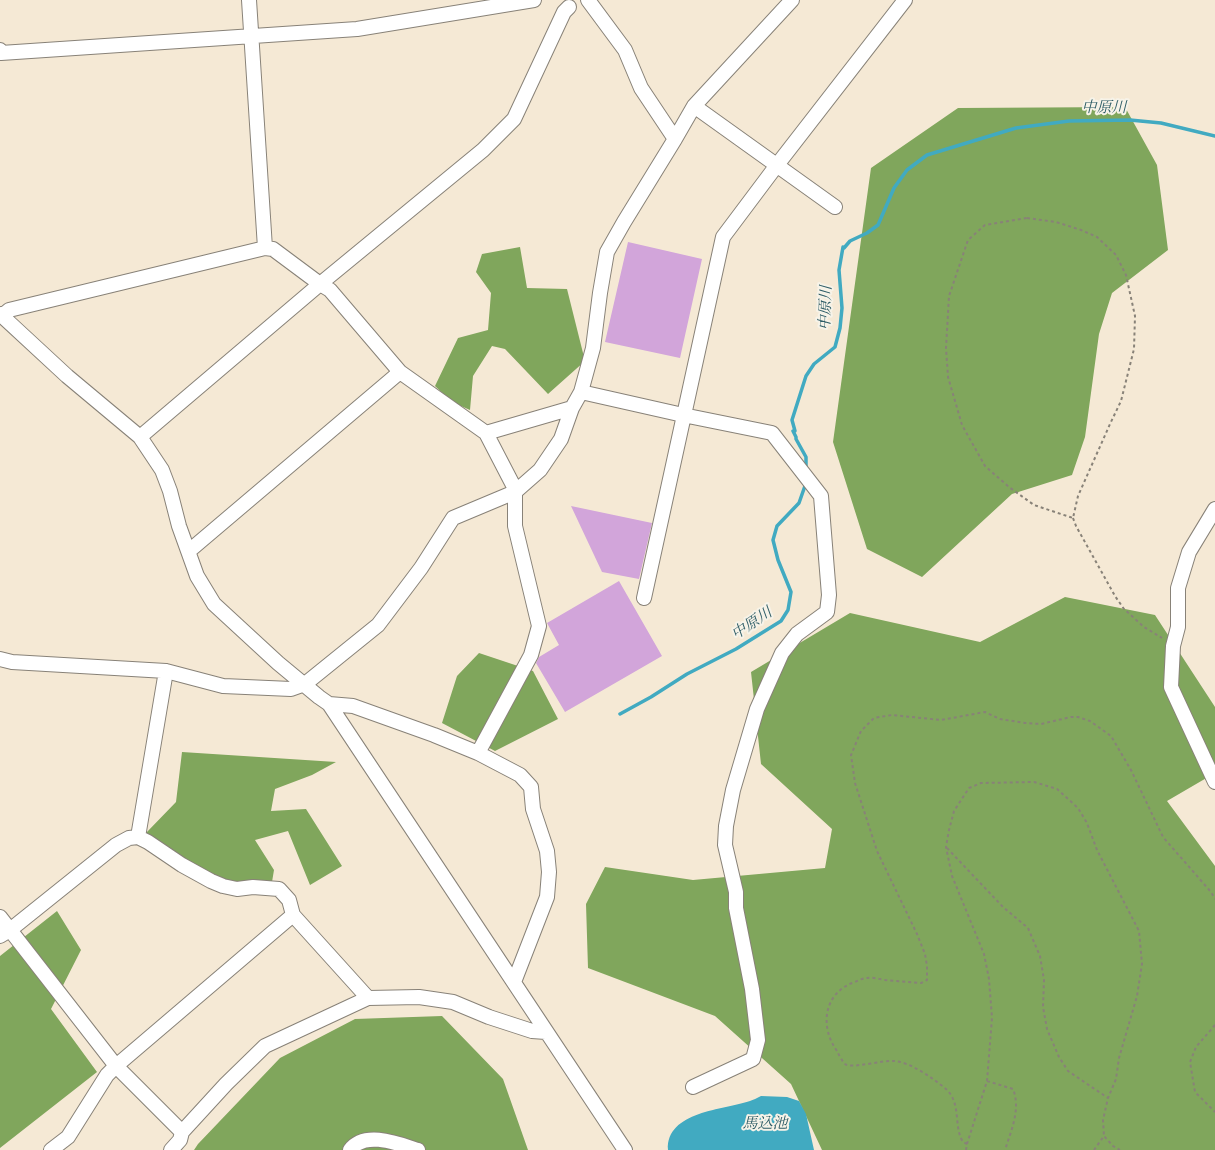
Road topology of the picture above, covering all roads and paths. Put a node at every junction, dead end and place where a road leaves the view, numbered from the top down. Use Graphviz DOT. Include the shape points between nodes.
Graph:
graph roads {
  1 [pos="249,0"];
  2 [pos="534,0"];
  3 [pos="588,0"];
  4 [pos="792,0"];
  5 [pos="905,0"];
  6 [pos="572,2"];
  7 [pos="252,36"];
  8 [pos="0,50"];
  9 [pos="694,106"];
  10 [pos="675,139"];
  11 [pos="777,165"];
  12 [pos="835,207"];
  13 [pos="265,248"];
  14 [pos="320,284"];
  15 [pos="1,315"];
  16 [pos="400,372"];
  17 [pos="581,392"];
  18 [pos="572,408"];
  19 [pos="683,415"];
  20 [pos="486,433"];
  21 [pos="140,437"];
  22 [pos="515,492"];
  23 [pos="1215,509"];
  24 [pos="1073,518"];
  25 [pos="189,551"];
  26 [pos="644,598"];
  27 [pos="1173,646"];
  28 [pos="0,659"];
  29 [pos="166,671"];
  30 [pos="305,684"];
  31 [pos="329,704"];
  32 [pos="478,753"];
  33 [pos="1215,782"];
  34 [pos="138,837"];
  35 [pos="946,848"];
  36 [pos="1215,899"];
  37 [pos="293,915"];
  38 [pos="0,917"];
  39 [pos="5,933"];
  40 [pos="514,982"];
  41 [pos="368,998"];
  42 [pos="1215,1025"];
  43 [pos="546,1032"];
  44 [pos="116,1066"];
  45 [pos="987,1081"];
  46 [pos="693,1086"];
  47 [pos="1108,1098"];
  48 [pos="1215,1112"];
  49 [pos="182,1132"];
  50 [pos="1104,1136"];
  51 [pos="967,1144"];
  52 [pos="51,1150"];
  53 [pos="171,1150"];
  54 [pos="350,1150"];
  55 [pos="418,1150"];
  56 [pos="625,1150"];
  57 [pos="966,1150"];
  58 [pos="1005,1150"];
  59 [pos="1094,1150"];
  60 [pos="1120,1150"];
  1 -- 7 [label="street"];
  2 -- 7 [label="street" via="357,29"];
  3 -- 10 [label="street" via="625,50 641,88"];
  4 -- 9 [label="street"];
  5 -- 11 [label="street"];
  6 -- 14 [label="street" via="564,12 514,119 483,150"];
  7 -- 8 [label="street" via="1,53"];
  7 -- 13 [label="street"];
  9 -- 10 [label="street"];
  9 -- 11 [label="street"];
  10 -- 17 [label="street" via="607,252 593,348"];
  11 -- 12 [label="street"];
  11 -- 19 [label="street" via="723,237"];
  13 -- 14 [label="street" via="273,249"];
  13 -- 15 [label="street" via="9,310"];
  14 -- 16 [label="street" via="330,290"];
  14 -- 21 [label="street"];
  15 -- 21 [label="street" via="67,376"];
  16 -- 20 [label="street"];
  16 -- 25 [label="street"];
  17 -- 18 [label="street"];
  17 -- 19 [label="street"];
  18 -- 20 [label="street"];
  18 -- 22 [label="street" via="562,439 540,470"];
  19 -- 26 [label="street"];
  19 -- 46 [label="street" via="772,433 821,496 829,595 827,612 797,634 782,653 757,709 733,790 726,826 725,845 736,892 736,908 752,989 758,1040 753,1059"];
  20 -- 22 [label="street"];
  21 -- 25 [label="street" via="162,470"];
  22 -- 30 [label="street" via="453,518 421,568 378,625"];
  22 -- 32 [label="street" via="515,526 539,626 531,655"];
  23 -- 27 [label="street" via="1189,552 1180,581 1178,627"];
  24 -- 24 [label="path" via="1034,505 985,466 962,425 948,377 946,348 950,296 968,240 985,225 1027,218 1056,222 1082,230 1097,237 1116,255 1126,275 1135,316 1134,349 1122,401 1078,496"];
  24 -- 27 [label="path" via="1124,609 1144,627"];
  25 -- 30 [label="street" via="197,576 214,604 278,663"];
  27 -- 33 [label="street" via="1171,687"];
  28 -- 29 [label="street" via="12,662"];
  29 -- 30 [label="street" via="223,686 291,689"];
  29 -- 34 [label="street"];
  30 -- 31 [label="street"];
  31 -- 32 [label="street" via="353,706"];
  31 -- 40 [label="street"];
  32 -- 40 [label="street" via="520,775 531,787 534,809 547,852 547,897"];
  34 -- 37 [label="street" via="182,866 223,886 236,889 279,888 289,900"];
  34 -- 39 [label="street" via="129,838 116,845"];
  35 -- 45 [label="path" via="952,876 984,954 989,979 992,1018"];
  35 -- 47 [label="path" via="1003,907 1028,928 1040,956 1044,980 1043,1007 1047,1028 1059,1057 1068,1071"];
  35 -- 47 [label="path" via="954,811 969,788 981,783 1034,782 1057,789 1078,808 1140,931 1142,964 1137,996 1119,1058 1116,1079"];
  36 -- 51 [label="path" via="1163,837 1131,770 1111,736 1090,721 1071,717 1041,724 1026,723 1000,719 985,712 942,720 892,715 874,718 861,731 851,755 855,783 877,851 925,954 927,980 921,983 867,978 848,984 831,1001 826,1013 827,1029 831,1044 845,1064 854,1066 894,1060 926,1075 946,1090 954,1100 957,1110 959,1136"];
  37 -- 41 [label="street"];
  37 -- 44 [label="street"];
  38 -- 39 [label="street"];
  39 -- 44 [label="street"];
  40 -- 43 [label="street"];
  41 -- 43 [label="street" via="419,997 453,1002 532,1031"];
  41 -- 49 [label="street" via="265,1046"];
  42 -- 48 [label="path" via="1196,1048 1190,1062 1195,1092"];
  43 -- 56 [label="street"];
  44 -- 49 [label="street"];
  44 -- 52 [label="street" via="107,1075 68,1136"];
  45 -- 51 [label="path"];
  45 -- 58 [label="path" via="1013,1089 1015,1095 1015,1118"];
  47 -- 50 [label="path" via="1103,1120"];
  49 -- 53 [label="street" via="180,1140"];
  50 -- 59 [label="path"];
  50 -- 60 [label="path"];
  51 -- 57 [label="path"];
  54 -- 55 [label="street" via="361,1141 375,1140"];
}
